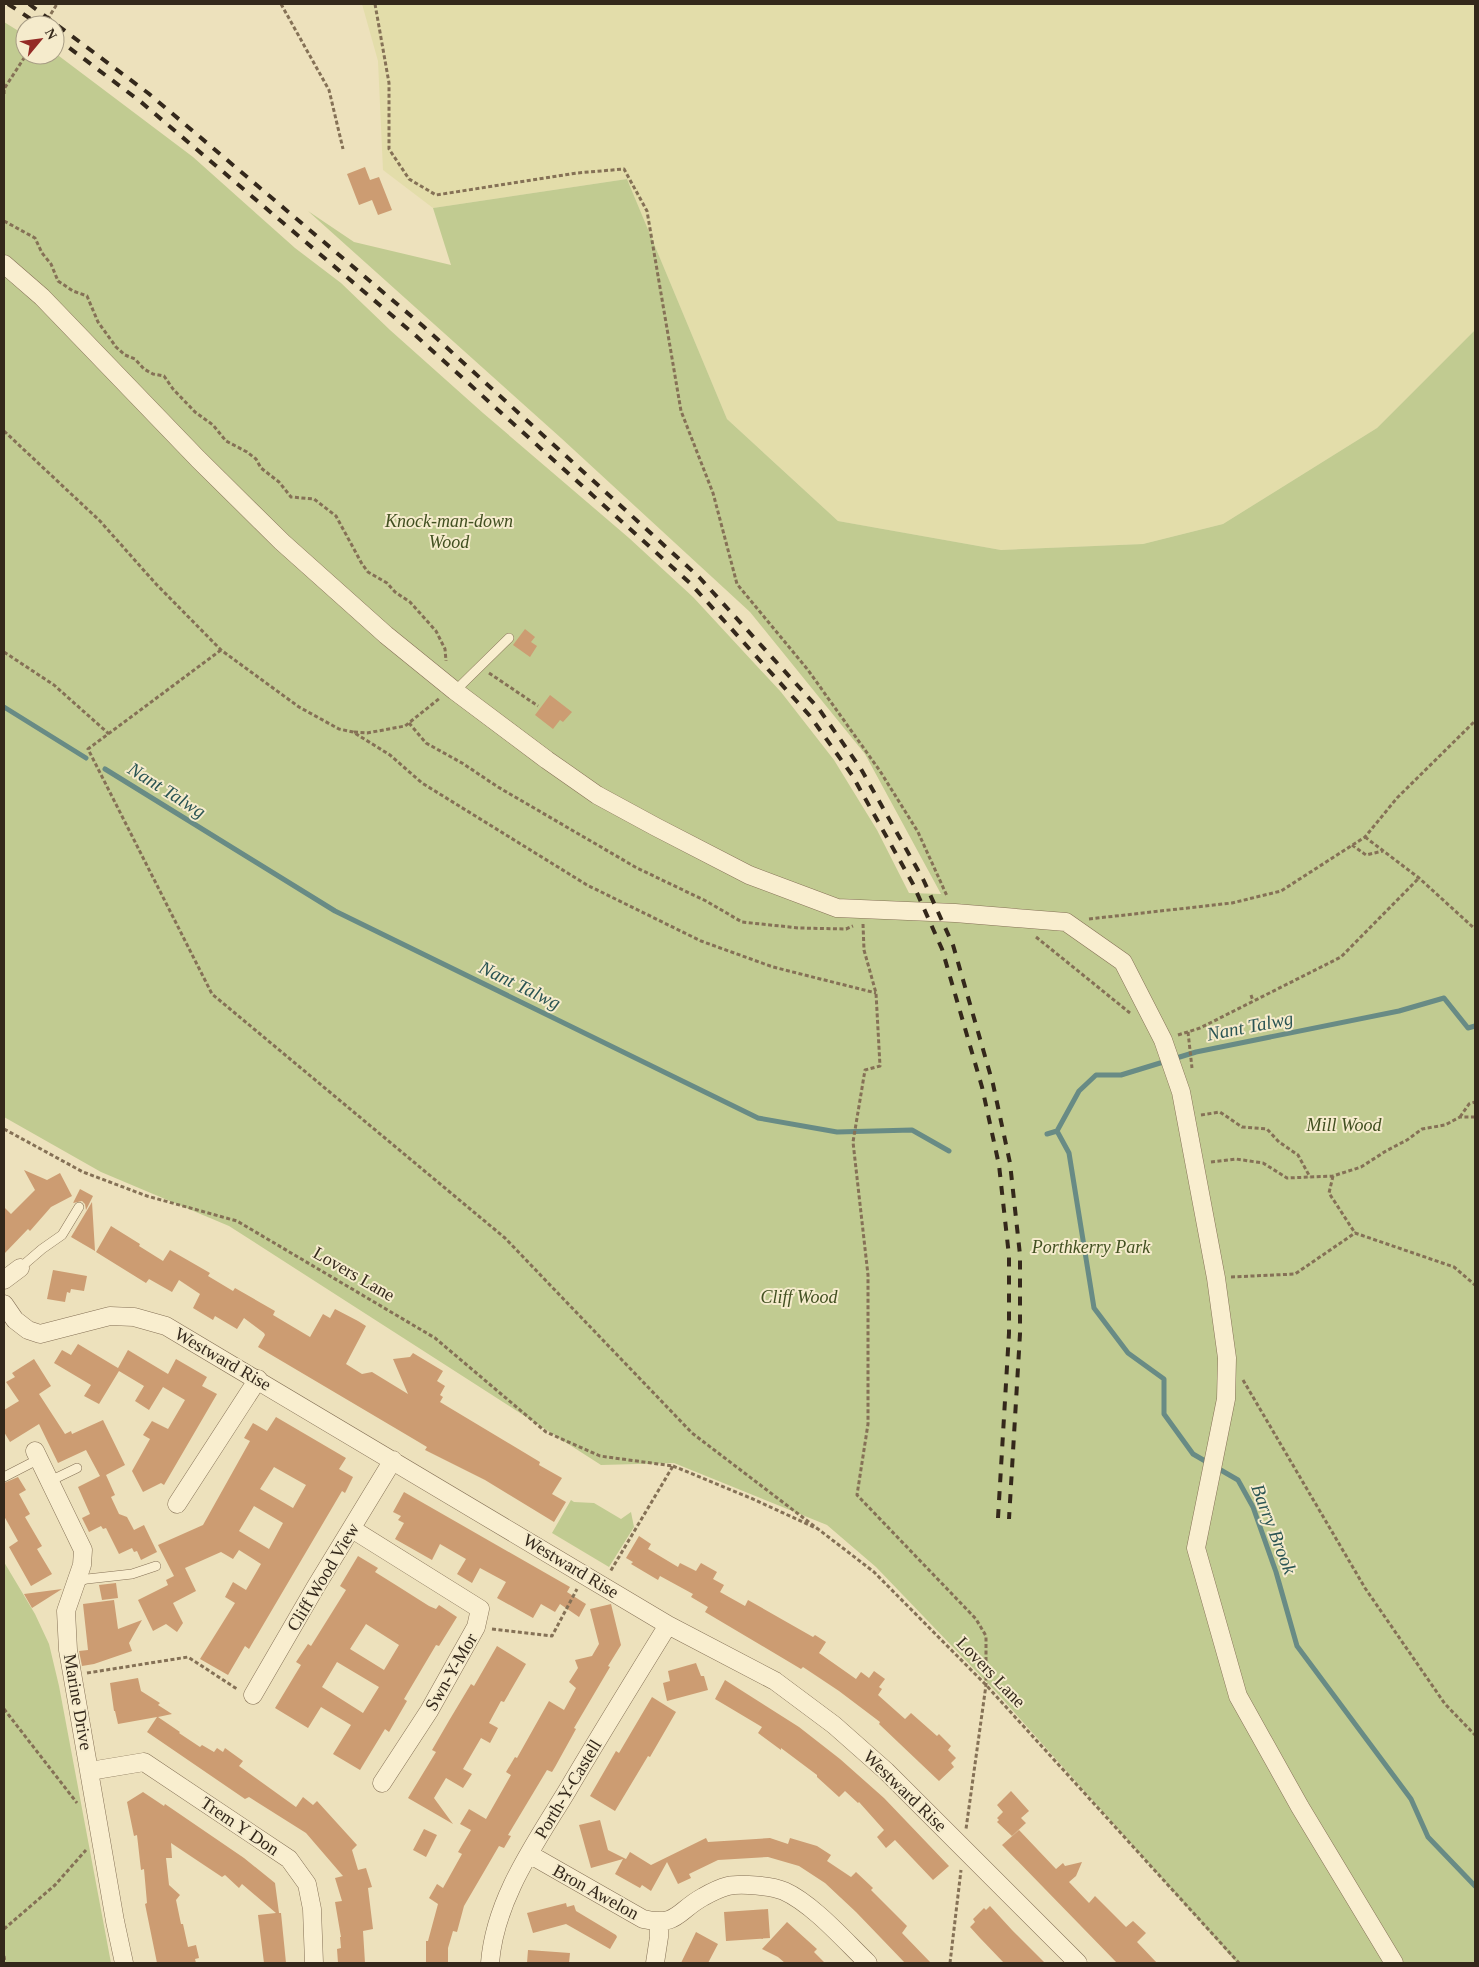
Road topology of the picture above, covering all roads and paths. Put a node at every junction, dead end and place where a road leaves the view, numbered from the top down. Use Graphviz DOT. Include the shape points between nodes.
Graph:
graph roads {
  1 [pos="57,4"];
  2 [pos="280,4"];
  3 [pos="375,4"];
  4 [pos="50,15"];
  5 [pos="20,65"];
  6 [pos="4,94"];
  7 [pos="343,149"];
  8 [pos="4,221"];
  9 [pos="4,264"];
  10 [pos="4,431"];
  11 [pos="509,638"];
  12 [pos="221,650"];
  13 [pos="4,652"];
  14 [pos="446,662"];
  15 [pos="480,667"];
  16 [pos="454,690"];
  17 [pos="538,706"];
  18 [pos="1475,721"];
  19 [pos="353,732"];
  20 [pos="109,734"];
  21 [pos="1365,837"];
  22 [pos="1352,845"];
  23 [pos="1384,851"];
  24 [pos="1419,878"];
  25 [pos="863,910"];
  26 [pos="955,913"];
  27 [pos="1066,922"];
  28 [pos="1475,929"];
  29 [pos="876,993"];
  30 [pos="1251,995"];
  31 [pos="1253,1001"];
  32 [pos="1188,1032"];
  33 [pos="1165,1045"];
  34 [pos="1191,1063"];
  35 [pos="1475,1102"];
  36 [pos="1460,1117"];
  37 [pos="1475,1117"];
  38 [pos="1185,1118"];
  39 [pos="4,1129"];
  40 [pos="1194,1166"];
  41 [pos="1333,1176"];
  42 [pos="1310,1178"];
  43 [pos="80,1207"];
  44 [pos="1355,1233"];
  45 [pos="20,1268"];
  46 [pos="1216,1278"];
  47 [pos="4,1280"];
  48 [pos="1475,1285"];
  49 [pos="5,1308"];
  50 [pos="1227,1358"];
  51 [pos="258,1379"];
  52 [pos="37,1455"];
  53 [pos="393,1460"];
  54 [pos="673,1466"];
  55 [pos="77,1468"];
  56 [pos="4,1477"];
  57 [pos="50,1482"];
  58 [pos="177,1504"];
  59 [pos="352,1529"];
  60 [pos="818,1529"];
  61 [pos="156,1566"];
  62 [pos="74,1583"];
  63 [pos="602,1586"];
  64 [pos="571,1599"];
  65 [pos="668,1624"];
  66 [pos="476,1628"];
  67 [pos="73,1675"];
  68 [pos="986,1685"];
  69 [pos="253,1695"];
  70 [pos="4,1709"];
  71 [pos="1475,1735"];
  72 [pos="90,1771"];
  73 [pos="382,1784"];
  74 [pos="82,1810"];
  75 [pos="101,1833"];
  76 [pos="964,1848"];
  77 [pos="529,1854"];
  78 [pos="659,1923"];
  79 [pos="4,1929"];
  80 [pos="4,1956"];
  81 [pos="5,1963"];
  82 [pos="124,1963"];
  83 [pos="314,1963"];
  84 [pos="490,1963"];
  85 [pos="656,1963"];
  86 [pos="868,1963"];
  87 [pos="950,1963"];
  88 [pos="1078,1963"];
  89 [pos="1239,1963"];
  90 [pos="1394,1963"];
  1 -- 4 [label="path"];
  2 -- 7 [label="path" via="329,90"];
  3 -- 26 [label="path" via="389,83 389,149 408,179 436,195 624,169 647,211 681,412 713,493 737,584 808,670 880,771 918,832"];
  5 -- 6 [label="path"];
  8 -- 14 [label="path" via="35,238 58,281 87,296 98,322 125,355 153,374 164,376 226,442 256,459 291,496 314,499 336,516 368,572 388,583 410,602 436,631 445,649"];
  9 -- 16 [label="street" via="42,297 282,542 386,635"];
  10 -- 12 [label="path" via="100,521"];
  11 -- 15 [label="lane"];
  12 -- 19 [label="path" via="299,707 339,729"];
  12 -- 20 [label="path"];
  13 -- 20 [label="path" via="54,685"];
  15 -- 16 [label="lane"];
  15 -- 17 [label="path"];
  16 -- 19 [label="path" via="405,726 367,733"];
  16 -- 25 [label="street" via="583,785 656,827 749,875 837,908"];
  18 -- 21 [label="path" via="1396,798"];
  19 -- 29 [label="path" via="390,755 422,783 596,889 701,941 773,967"];
  20 -- 60 [label="path" via="88,749 212,994 506,1238 692,1433"];
  21 -- 22 [label="path"];
  21 -- 23 [label="path"];
  22 -- 23 [label="path" via="1366,855"];
  22 -- 27 [label="path" via="1281,892 1232,903"];
  23 -- 24 [label="path"];
  24 -- 28 [label="path"];
  24 -- 31 [label="path" via="1341,956"];
  25 -- 26 [label="street"];
  25 -- 29 [label="path" via="864,950"];
  26 -- 27 [label="street"];
  27 -- 33 [label="street" via="1122,962"];
  29 -- 68 [label="path" via="880,1066 865,1070 853,1142 868,1274 868,1424 857,1495 976,1619 986,1636"];
  30 -- 31 [label="path"];
  31 -- 32 [label="path"];
  32 -- 33 [label="path"];
  32 -- 34 [label="path"];
  33 -- 38 [label="street" via="1181,1092"];
  35 -- 36 [label="path" via="1469,1104"];
  36 -- 37 [label="path"];
  36 -- 41 [label="path" via="1445,1125 1422,1129 1362,1167"];
  38 -- 40 [label="street"];
  38 -- 42 [label="path" via="1220,1112 1242,1127 1267,1129 1279,1142 1298,1154"];
  39 -- 54 [label="path, Lovers Lane" via="84,1172 147,1196 237,1222 435,1338 546,1432 600,1456"];
  40 -- 42 [label="path" via="1236,1159 1263,1163 1287,1178"];
  40 -- 46 [label="street"];
  41 -- 42 [label="path"];
  41 -- 44 [label="path" via="1329,1193"];
  43 -- 45 [label="lane" via="62,1235"];
  44 -- 46 [label="path" via="1295,1274"];
  44 -- 48 [label="path" via="1454,1267"];
  45 -- 47 [label="street"];
  46 -- 50 [label="street"];
  49 -- 51 [label="street, Westward Rise" via="28,1330 40,1334 110,1316 134,1317 166,1326"];
  50 -- 71 [label="path" via="1239,1373 1365,1588 1445,1704"];
  50 -- 90 [label="street" via="1226,1398 1196,1548 1238,1696"];
  51 -- 53 [label="street, Westward Rise"];
  51 -- 58 [label="street"];
  52 -- 56 [label="lane"];
  52 -- 57 [label="street, Marine Drive"];
  53 -- 59 [label="street, Cliff Wood View"];
  53 -- 63 [label="street, Westward Rise"];
  54 -- 60 [label="path, Lovers Lane"];
  54 -- 63 [label="path"];
  55 -- 57 [label="lane"];
  57 -- 62 [label="street, Marine Drive" via="83,1550 82,1565"];
  59 -- 66 [label="street, Swn-Y-Mor" via="480,1609"];
  59 -- 69 [label="street, Cliff Wood View"];
  60 -- 68 [label="path, Lovers Lane" via="874,1572"];
  61 -- 62 [label="lane" via="132,1574"];
  62 -- 67 [label="street, Marine Drive" via="66,1611"];
  63 -- 65 [label="street, Westward Rise"];
  64 -- 66 [label="path" via="552,1636"];
  65 -- 76 [label="street, Westward Rise" via="774,1681 834,1725"];
  65 -- 77 [label="street, Porth-Y-Castell"];
  66 -- 73 [label="street, Swn-Y-Mor"];
  67 -- 69 [label="path" via="188,1656 249,1697"];
  67 -- 72 [label="street, Marine Drive"];
  68 -- 76 [label="path"];
  68 -- 89 [label="path, Lovers Lane"];
  70 -- 74 [label="path"];
  72 -- 75 [label="street, Marine Drive"];
  72 -- 83 [label="street, Trem Y Don" via="144,1762 288,1859 307,1884 312,1909"];
  75 -- 79 [label="path" via="55,1885"];
  75 -- 82 [label="street, Marine Drive"];
  76 -- 87 [label="path"];
  76 -- 88 [label="street, Westward Rise"];
  77 -- 78 [label="street, Bron Awelon" via="643,1919"];
  77 -- 84 [label="street, Porth-Y-Castell" via="507,1896"];
  78 -- 85 [label="street"];
  78 -- 86 [label="street, Bron Awelon" via="679,1916 702,1897 728,1886 753,1885 783,1891 806,1905"];
  80 -- 81 [label="path"];
}
